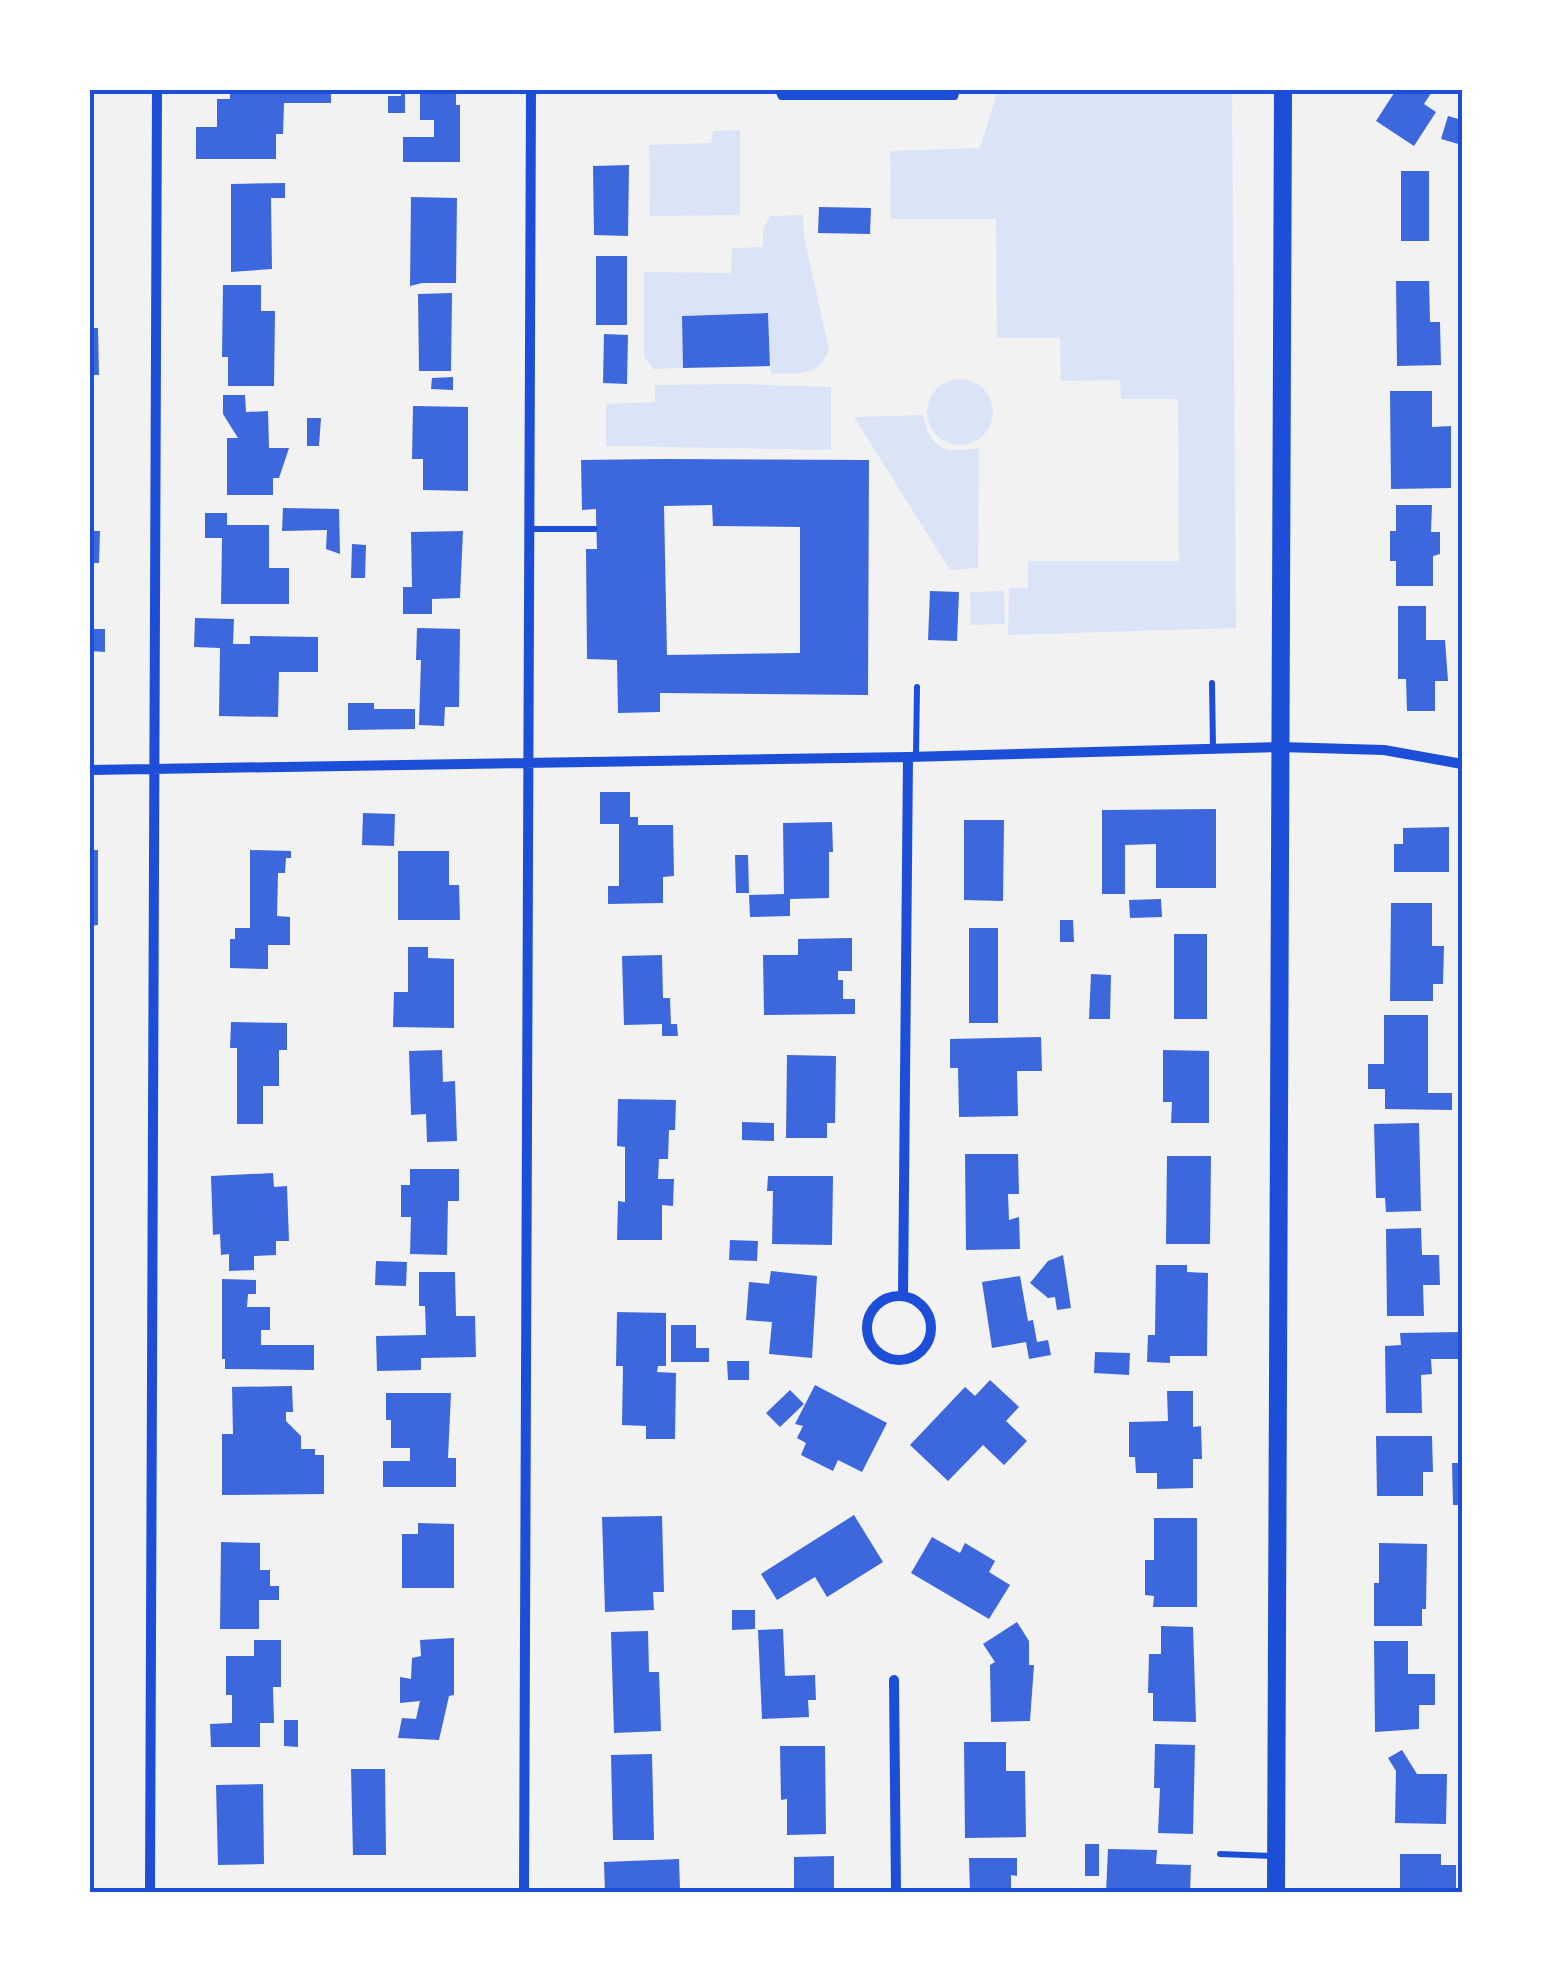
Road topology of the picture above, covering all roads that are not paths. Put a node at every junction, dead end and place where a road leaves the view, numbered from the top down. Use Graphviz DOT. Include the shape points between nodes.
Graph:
graph roads {
  1 [pos="156,90"];
  2 [pos="530,90"];
  3 [pos="778,90"];
  4 [pos="957,90"];
  5 [pos="1283,90"];
  6 [pos="530,529"];
  7 [pos="595,529"];
  8 [pos="1212,684"];
  9 [pos="917,687"];
  10 [pos="1280,746"];
  11 [pos="1214,748"];
  12 [pos="912,756"];
  13 [pos="530,764"];
  14 [pos="1462,764"];
  15 [pos="155,769"];
  16 [pos="90,770"];
  17 [pos="903,1296"];
  18 [pos="894,1680"];
  19 [pos="1220,1854"];
  20 [pos="1276,1856"];
  21 [pos="150,1893"];
  22 [pos="524,1893"];
  23 [pos="896,1893"];
  24 [pos="1276,1893"];
  1 -- 15 [label="street"];
  2 -- 6 [label="street"];
  3 -- 4 [label="lane" via="781,98 955,97"];
  5 -- 10 [label="street"];
  6 -- 7 [label="lane"];
  6 -- 13 [label="street"];
  8 -- 11 [label="lane"];
  9 -- 12 [label="lane"];
  10 -- 11 [label="street"];
  10 -- 14 [label="street" via="1384,750"];
  10 -- 20 [label="street"];
  11 -- 12 [label="street"];
  12 -- 13 [label="street"];
  12 -- 17 [label="street"];
  13 -- 15 [label="street"];
  13 -- 22 [label="street"];
  15 -- 16 [label="street"];
  15 -- 21 [label="street"];
  17 -- 17 [label="street" via="924,1307 932,1326 918,1354 898,1360 878,1353 866,1324 876,1304"];
  18 -- 23 [label="street"];
  19 -- 20 [label="lane"];
  20 -- 24 [label="street"];
}
